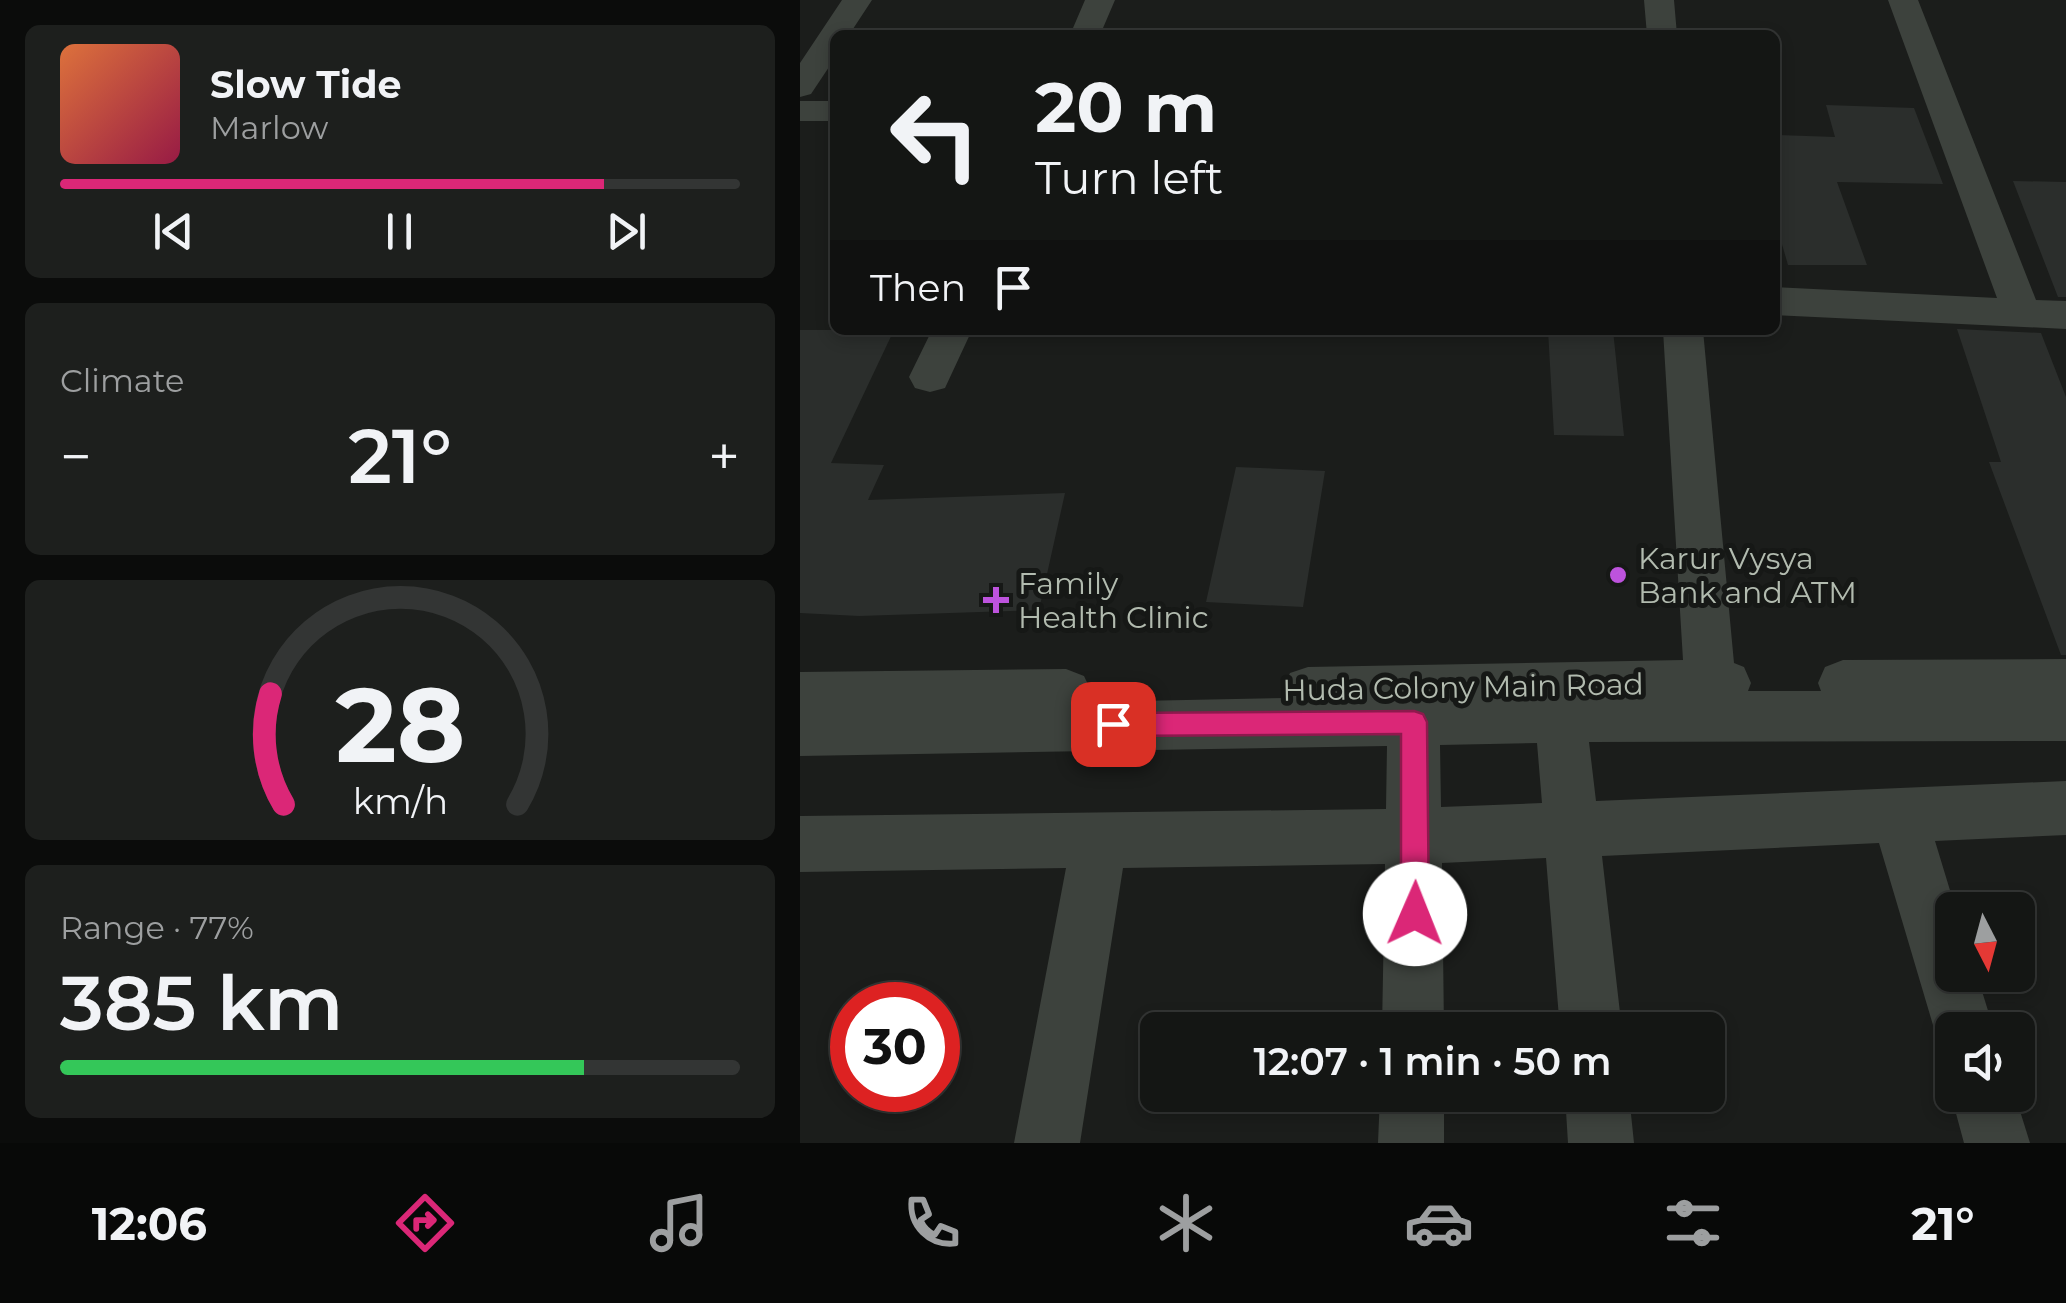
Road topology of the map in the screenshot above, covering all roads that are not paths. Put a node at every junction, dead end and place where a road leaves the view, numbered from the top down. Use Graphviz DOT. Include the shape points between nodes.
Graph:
graph roads {
  1 [pos="857,0"];
  2 [pos="1100,0"];
  3 [pos="1659,0"];
  4 [pos="1903,0"];
  5 [pos="837,30"];
  6 [pos="1087,30"];
  7 [pos="1662,30"];
  8 [pos="830,41"];
  9 [pos="800,87"];
  10 [pos="800,111"];
  11 [pos="830,112"];
  12 [pos="1780,302"];
  13 [pos="2022,313"];
  14 [pos="2066,315"];
  15 [pos="950,335"];
  16 [pos="1683,335"];
  17 [pos="930,376"];
  18 [pos="2066,682"];
  19 [pos="800,696"];
  20 [pos="1714,700"];
  21 [pos="2066,717"];
  22 [pos="1561,720"];
  23 [pos="1414,722"];
  24 [pos="800,731"];
  25 [pos="2066,808"];
  26 [pos="1899,816"];
  27 [pos="1573,829"];
  28 [pos="1416,836"];
  29 [pos="1099,840"];
  30 [pos="804,855"];
  31 [pos="1413,1012"];
  32 [pos="1589,1012"];
  33 [pos="1959,1012"];
  34 [pos="1412,1112"];
  35 [pos="1598,1112"];
  36 [pos="1988,1112"];
  37 [pos="1047,1143"];
  38 [pos="1412,1143"];
  39 [pos="1601,1143"];
  40 [pos="1997,1143"];
  1 -- 5 [label="street"];
  2 -- 6 [label="street"];
  3 -- 7 [label="street"];
  4 -- 13 [label="street"];
  8 -- 9 [label="street"];
  10 -- 11 [label="street"];
  12 -- 13 [label="street"];
  13 -- 14 [label="street"];
  15 -- 17 [label="street"];
  16 -- 20 [label="street"];
  18 -- 20 [label="street, Huda Colony Main Road"];
  19 -- 20 [label="street, Huda Colony Main Road"];
  20 -- 21 [label="street"];
  20 -- 22 [label="street"];
  22 -- 23 [label="street"];
  22 -- 27 [label="street"];
  23 -- 24 [label="street"];
  23 -- 28 [label="street"];
  25 -- 26 [label="street"];
  26 -- 27 [label="street"];
  26 -- 33 [label="street"];
  27 -- 28 [label="street"];
  27 -- 32 [label="street"];
  28 -- 29 [label="street"];
  28 -- 31 [label="street"];
  29 -- 30 [label="street"];
  29 -- 37 [label="street"];
  34 -- 38 [label="street"];
  35 -- 39 [label="street"];
  36 -- 40 [label="street"];
}
